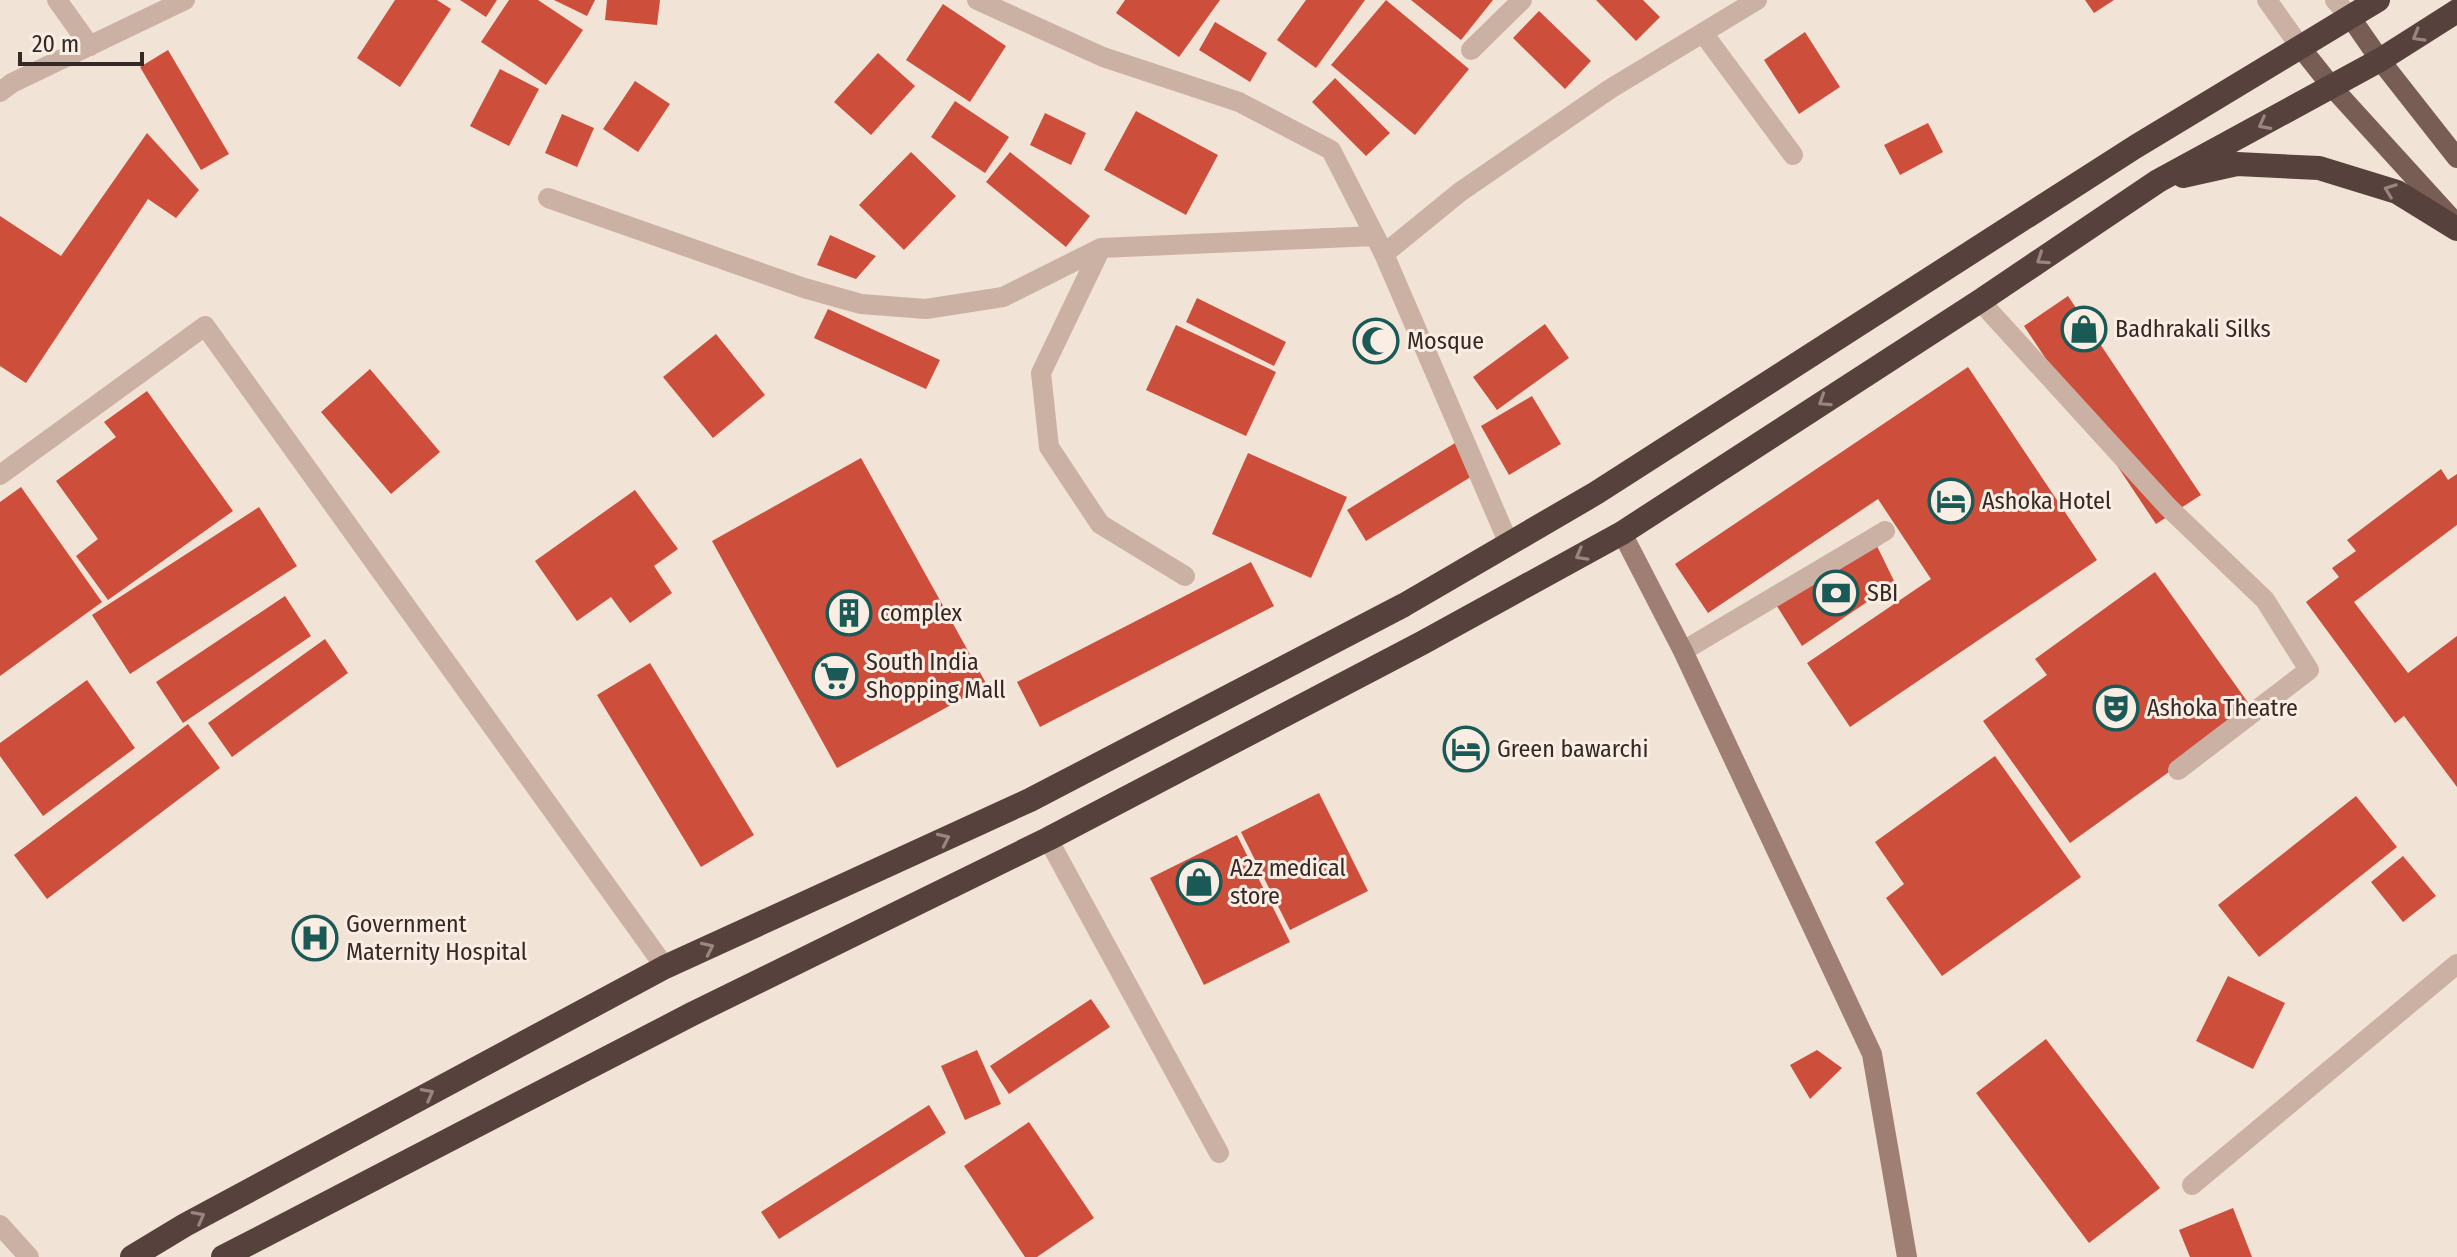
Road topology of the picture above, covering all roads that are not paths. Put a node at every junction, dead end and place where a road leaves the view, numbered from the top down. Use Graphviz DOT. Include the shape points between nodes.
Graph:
graph roads {
  1 [pos="57,0"];
  2 [pos="185,0"];
  3 [pos="977,0"];
  4 [pos="1522,0"];
  5 [pos="1757,0"];
  6 [pos="2267,0"];
  7 [pos="2378,0"];
  8 [pos="2343,9"];
  9 [pos="2457,11"];
  10 [pos="1703,33"];
  11 [pos="90,46"];
  12 [pos="2301,48"];
  13 [pos="1471,50"];
  14 [pos="2380,60"];
  15 [pos="2332,87"];
  16 [pos="0,92"];
  17 [pos="1793,155"];
  18 [pos="2457,158"];
  19 [pos="2158,181"];
  20 [pos="548,198"];
  21 [pos="2457,227"];
  22 [pos="1380,245"];
  23 [pos="1101,248"];
  24 [pos="1980,301"];
  25 [pos="0,475"];
  26 [pos="1885,531"];
  27 [pos="1622,533"];
  28 [pos="1509,544"];
  29 [pos="1185,576"];
  30 [pos="1683,651"];
  31 [pos="2178,770"];
  32 [pos="1048,839"];
  33 [pos="2457,964"];
  34 [pos="665,967"];
  35 [pos="1219,1153"];
  36 [pos="2192,1185"];
  37 [pos="0,1225"];
  38 [pos="29,1257"];
  39 [pos="132,1257"];
  40 [pos="223,1257"];
  41 [pos="1907,1257"];
  1 -- 11 [label="street"];
  2 -- 11 [label="street"];
  3 -- 22 [label="street" via="1103,57 1239,102 1331,150"];
  4 -- 13 [label="street"];
  5 -- 10 [label="street"];
  6 -- 12 [label="street"];
  7 -- 8 [label="highway"];
  8 -- 12 [label="highway"];
  8 -- 14 [label="main road"];
  9 -- 14 [label="highway, one-way"];
  10 -- 17 [label="street"];
  10 -- 22 [label="street" via="1610,89"];
  11 -- 16 [label="street"];
  12 -- 15 [label="main road"];
  12 -- 28 [label="highway" via="2135,147"];
  14 -- 15 [label="highway"];
  14 -- 18 [label="main road"];
  15 -- 19 [label="highway, one-way"];
  15 -- 21 [label="main road"];
  21 -- 19 [label="highway, one-way" via="2397,192 2319,168 2237,164"];
  19 -- 24 [label="highway, one-way"];
  20 -- 23 [label="street" via="861,304 926,309 1003,297"];
  22 -- 23 [label="street"];
  22 -- 28 [label="street"];
  23 -- 29 [label="street" via="1041,373 1049,447 1100,524"];
  24 -- 27 [label="highway, one-way"];
  24 -- 31 [label="street" via="2168,507 2265,600 2309,670"];
  25 -- 34 [label="street" via="205,326"];
  26 -- 30 [label="street"];
  27 -- 30 [label="street"];
  27 -- 32 [label="highway, one-way"];
  34 -- 28 [label="highway, one-way" via="1030,800 1404,605"];
  30 -- 41 [label="street" via="1872,1054"];
  32 -- 35 [label="street"];
  32 -- 40 [label="highway" via="692,1014"];
  33 -- 36 [label="street"];
  39 -- 34 [label="highway, one-way"];
  37 -- 38 [label="street"];
}
